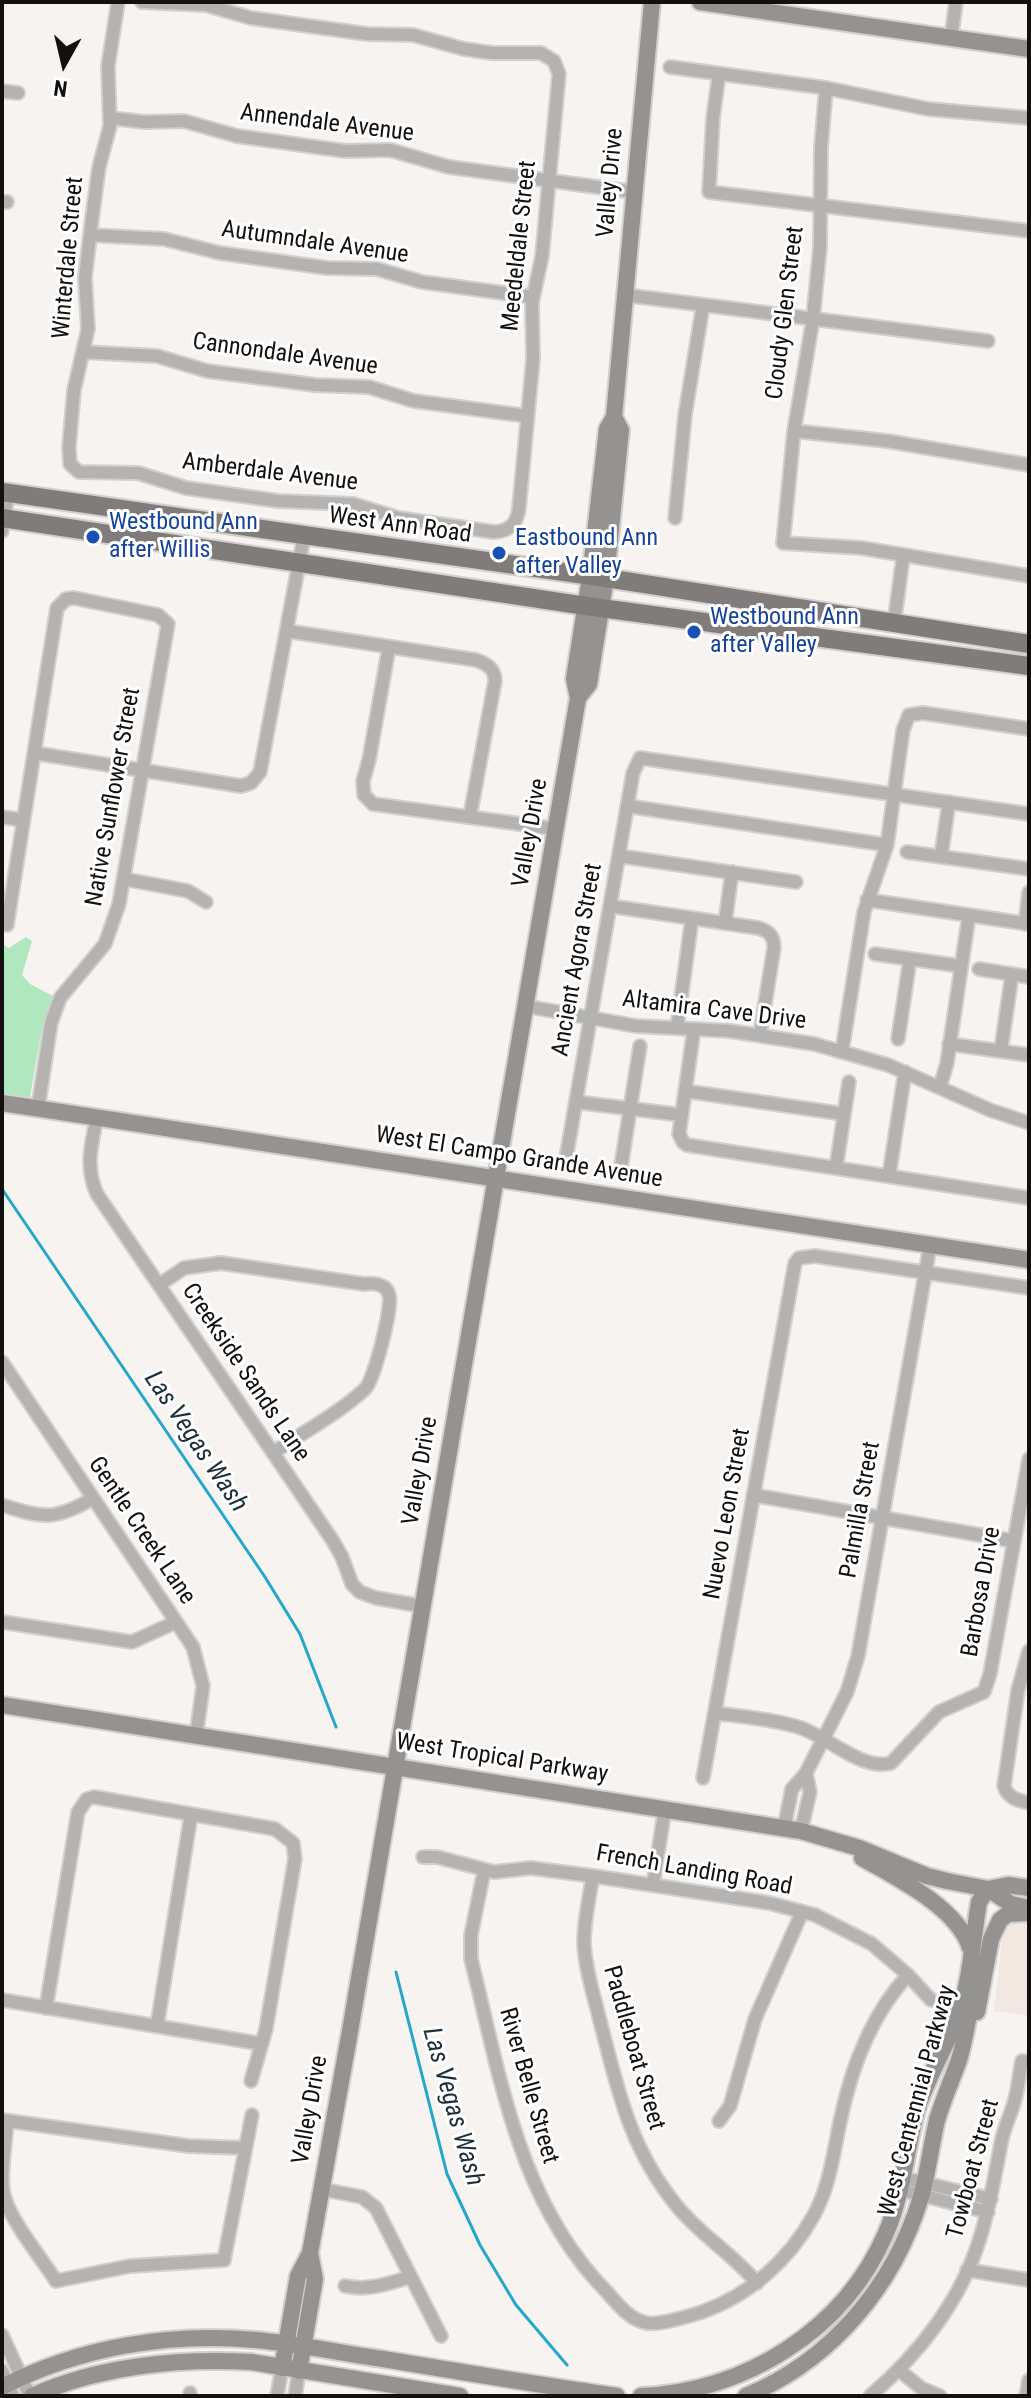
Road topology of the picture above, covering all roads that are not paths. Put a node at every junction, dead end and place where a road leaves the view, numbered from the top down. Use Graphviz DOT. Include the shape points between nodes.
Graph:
graph roads {
  1 [pos="118,2"];
  2 [pos="142,2"];
  3 [pos="652,2"];
  4 [pos="700,2"];
  5 [pos="956,2"];
  6 [pos="951,39"];
  7 [pos="1029,49"];
  8 [pos="670,67"];
  9 [pos="719,74"];
  10 [pos="826,88"];
  11 [pos="2,91"];
  12 [pos="18,93"];
  13 [pos="110,118"];
  14 [pos="1029,118"];
  15 [pos="549,180"];
  16 [pos="634,192"];
  17 [pos="820,206"];
  18 [pos="1029,231"];
  19 [pos="90,235"];
  20 [pos="625,295"];
  21 [pos="533,297"];
  22 [pos="703,305"];
  23 [pos="813,319"];
  24 [pos="988,341"];
  25 [pos="83,352"];
  26 [pos="527,416"];
  27 [pos="794,431"];
  28 [pos="1029,465"];
  29 [pos="73,469"];
  30 [pos="5,492"];
  31 [pos="675,518"];
  32 [pos="3,522"];
  33 [pos="508,529"];
  34 [pos="304,536"];
  35 [pos="903,557"];
  36 [pos="300,562"];
  37 [pos="1029,576"];
  38 [pos="598,578"];
  39 [pos="594,607"];
  40 [pos="894,624"];
  41 [pos="287,631"];
  42 [pos="827,637"];
  43 [pos="1029,644"];
  44 [pos="389,647"];
  45 [pos="941,654"];
  46 [pos="1029,666"];
  47 [pos="1029,729"];
  48 [pos="34,753"];
  49 [pos="142,770"];
  50 [pos="894,794"];
  51 [pos="949,802"];
  52 [pos="627,806"];
  53 [pos="1029,814"];
  54 [pos="470,816"];
  55 [pos="2,817"];
  56 [pos="23,820"];
  57 [pos="557,829"];
  58 [pos="887,845"];
  59 [pos="907,852"];
  60 [pos="619,856"];
  61 [pos="941,856"];
  62 [pos="1029,869"];
  63 [pos="732,872"];
  64 [pos="124,879"];
  65 [pos="796,882"];
  66 [pos="1029,892"];
  67 [pos="867,900"];
  68 [pos="206,902"];
  69 [pos="610,906"];
  70 [pos="969,915"];
  71 [pos="692,918"];
  72 [pos="725,923"];
  73 [pos="1027,924"];
  74 [pos="7,925"];
  75 [pos="875,954"];
  76 [pos="910,959"];
  77 [pos="961,966"];
  78 [pos="979,969"];
  79 [pos="1012,974"];
  80 [pos="1029,977"];
  81 [pos="525,1006"];
  82 [pos="590,1018"];
  83 [pos="677,1028"];
  84 [pos="694,1029"];
  85 [pos="760,1034"];
  86 [pos="898,1039"];
  87 [pos="949,1044"];
  88 [pos="640,1046"];
  89 [pos="1001,1050"];
  90 [pos="842,1051"];
  91 [pos="1029,1055"];
  92 [pos="905,1072"];
  93 [pos="849,1082"];
  94 [pos="940,1087"];
  95 [pos="685,1091"];
  96 [pos="576,1102"];
  97 [pos="2,1103"];
  98 [pos="38,1108"];
  99 [pos="630,1109"];
  100 [pos="844,1114"];
  101 [pos="682,1115"];
  102 [pos="97,1117"];
  103 [pos="1029,1123"];
  104 [pos="565,1164"];
  105 [pos="836,1168"];
  106 [pos="620,1173"];
  107 [pos="889,1176"];
  108 [pos="495,1180"];
  109 [pos="1029,1198"];
  110 [pos="930,1246"];
  111 [pos="1029,1260"];
  112 [pos="926,1273"];
  113 [pos="159,1285"];
  114 [pos="1029,1288"];
  115 [pos="2,1362"];
  116 [pos="273,1453"];
  117 [pos="1029,1459"];
  118 [pos="753,1495"];
  119 [pos="93,1498"];
  120 [pos="2,1505"];
  121 [pos="883,1518"];
  122 [pos="1014,1541"];
  123 [pos="422,1606"];
  124 [pos="2,1622"];
  125 [pos="176,1622"];
  126 [pos="1029,1651"];
  127 [pos="2,1705"];
  128 [pos="715,1713"];
  129 [pos="196,1737"];
  130 [pos="822,1739"];
  131 [pos="394,1767"];
  132 [pos="806,1773"];
  133 [pos="703,1778"];
  134 [pos="790,1795"];
  135 [pos="808,1799"];
  136 [pos="1029,1803"];
  137 [pos="665,1808"];
  138 [pos="191,1815"];
  139 [pos="792,1829"];
  140 [pos="822,1835"];
  141 [pos="423,1857"];
  142 [pos="484,1871"];
  143 [pos="593,1876"];
  144 [pos="653,1885"];
  145 [pos="1029,1888"];
  146 [pos="988,1889"];
  147 [pos="1029,1910"];
  148 [pos="802,1912"];
  149 [pos="971,1952"];
  150 [pos="908,1975"];
  151 [pos="2,2000"];
  152 [pos="931,2000"];
  153 [pos="46,2008"];
  154 [pos="157,2026"];
  155 [pos="262,2044"];
  156 [pos="958,2062"];
  157 [pos="1025,2062"];
  158 [pos="251,2081"];
  159 [pos="252,2115"];
  160 [pos="5,2121"];
  161 [pos="719,2121"];
  162 [pos="244,2148"];
  163 [pos="902,2184"];
  164 [pos="321,2189"];
  165 [pos="923,2189"];
  166 [pos="989,2205"];
  167 [pos="967,2270"];
  168 [pos="410,2277"];
  169 [pos="1029,2280"];
  170 [pos="757,2283"];
  171 [pos="345,2286"];
  172 [pos="2,2335"];
  173 [pos="441,2336"];
  174 [pos="295,2345"];
  175 [pos="290,2369"];
  176 [pos="899,2370"];
  177 [pos="750,2371"];
  178 [pos="1029,2380"];
  179 [pos="9,2383"];
  180 [pos="758,2394"];
  181 [pos="31,2396"];
  182 [pos="277,2396"];
  183 [pos="295,2396"];
  184 [pos="460,2396"];
  185 [pos="617,2396"];
  186 [pos="641,2396"];
  187 [pos="870,2396"];
  188 [pos="940,2396"];
  189 [pos="1026,2396"];
  1 -- 13 [label="street, Winterdale Street" via="108,66"];
  2 -- 15 [label="street, Meedeldale Street" via="206,5 251,18 367,34 399,33 492,53 541,53 554,61 559,74"];
  3 -- 16 [label="street, Valley Drive"];
  4 -- 6 [label="street"];
  5 -- 6 [label="street"];
  6 -- 7 [label="street"];
  8 -- 9 [label="street"];
  9 -- 10 [label="street"];
  9 -- 17 [label="street" via="709,192"];
  10 -- 14 [label="street" via="928,109"];
  10 -- 17 [label="street, Cloudy Glen Street"];
  11 -- 12 [label="street"];
  13 -- 15 [label="street, Annendale Avenue" via="184,121 237,136 345,151 390,150 449,167"];
  13 -- 19 [label="street, Winterdale Street"];
  15 -- 16 [label="street, Annendale Avenue"];
  15 -- 21 [label="street, Meedeldale Street"];
  16 -- 20 [label="street, Valley Drive"];
  17 -- 18 [label="street"];
  17 -- 23 [label="street, Cloudy Glen Street"];
  19 -- 21 [label="street, Autumndale Avenue" via="181,241 220,253 327,268 377,269 422,282"];
  19 -- 25 [label="street, Winterdale Street"];
  20 -- 22 [label="street"];
  20 -- 38 [label="street, Valley Drive" via="614,417 621,430"];
  21 -- 26 [label="street, Meedeldale Street"];
  22 -- 23 [label="street"];
  22 -- 31 [label="street"];
  23 -- 24 [label="street"];
  23 -- 27 [label="street, Cloudy Glen Street"];
  25 -- 26 [label="street, Cannondale Avenue" via="157,356 207,371 357,385 414,401"];
  25 -- 29 [label="street, Winterdale Street" via="70,433"];
  26 -- 33 [label="street, Meedeldale Street" via="517,520"];
  27 -- 28 [label="street"];
  27 -- 35 [label="street, Cloudy Glen Street" via="783,543 862,548"];
  29 -- 33 [label="street, Amberdale Avenue" via="138,473 186,488 278,501 353,504 398,518 494,532"];
  30 -- 32 [label="street"];
  30 -- 34 [label="main road, West Ann Road"];
  32 -- 36 [label="main road, West Ann Road"];
  34 -- 36 [label="street"];
  34 -- 38 [label="main road, West Ann Road"];
  35 -- 37 [label="street"];
  35 -- 40 [label="street"];
  36 -- 39 [label="main road, West Ann Road"];
  36 -- 41 [label="street"];
  38 -- 39 [label="street, Valley Drive"];
  38 -- 40 [label="main road, West Ann Road"];
  39 -- 42 [label="main road, West Ann Road"];
  39 -- 57 [label="street, Valley Drive" via="574,679 578,698"];
  40 -- 42 [label="main road" via="885,632 833,627"];
  40 -- 43 [label="main road, West Ann Road"];
  40 -- 45 [label="main road"];
  41 -- 44 [label="street"];
  41 -- 49 [label="street" via="260,772 251,783 241,786"];
  42 -- 45 [label="main road, West Ann Road"];
  44 -- 54 [label="street" via="476,660 495,674"];
  44 -- 54 [label="street" via="364,795 373,804"];
  45 -- 46 [label="main road, West Ann Road"];
  47 -- 50 [label="street" via="909,715"];
  48 -- 49 [label="street"];
  48 -- 49 [label="street, Native Sunflower Street" via="54,615 61,603 74,598 165,619 169,631"];
  48 -- 56 [label="street"];
  49 -- 64 [label="street, Native Sunflower Street"];
  50 -- 51 [label="street"];
  50 -- 52 [label="street, Ancient Agora Street" via="640,758"];
  50 -- 58 [label="street"];
  51 -- 53 [label="street"];
  51 -- 61 [label="street"];
  52 -- 58 [label="street"];
  52 -- 60 [label="street, Ancient Agora Street"];
  54 -- 57 [label="street"];
  55 -- 56 [label="street"];
  56 -- 74 [label="street"];
  57 -- 81 [label="street, Valley Drive"];
  58 -- 67 [label="street"];
  59 -- 61 [label="street"];
  60 -- 63 [label="street"];
  60 -- 69 [label="street, Ancient Agora Street"];
  61 -- 62 [label="street"];
  63 -- 65 [label="street"];
  63 -- 72 [label="street"];
  64 -- 68 [label="street" via="188,891"];
  64 -- 98 [label="street, Native Sunflower Street" via="105,944 55,1009"];
  66 -- 73 [label="street"];
  67 -- 70 [label="street"];
  67 -- 90 [label="street"];
  69 -- 71 [label="street"];
  69 -- 82 [label="street, Ancient Agora Street"];
  70 -- 73 [label="street"];
  70 -- 77 [label="street"];
  71 -- 72 [label="street"];
  71 -- 83 [label="street"];
  72 -- 85 [label="street" via="773,937"];
  75 -- 76 [label="street"];
  76 -- 77 [label="street"];
  76 -- 86 [label="street"];
  77 -- 87 [label="street"];
  78 -- 79 [label="street"];
  79 -- 80 [label="street"];
  79 -- 89 [label="street"];
  81 -- 82 [label="street, Altamira Cave Drive"];
  81 -- 108 [label="street, Valley Drive"];
  82 -- 83 [label="street, Altamira Cave Drive"];
  82 -- 96 [label="street, Ancient Agora Street"];
  83 -- 84 [label="street, Altamira Cave Drive"];
  84 -- 85 [label="street, Altamira Cave Drive"];
  84 -- 95 [label="street"];
  85 -- 90 [label="street, Altamira Cave Drive"];
  87 -- 89 [label="street"];
  87 -- 94 [label="street"];
  88 -- 99 [label="street"];
  89 -- 91 [label="street"];
  90 -- 92 [label="street, Altamira Cave Drive"];
  92 -- 94 [label="street, Altamira Cave Drive"];
  92 -- 107 [label="street"];
  93 -- 100 [label="street"];
  94 -- 103 [label="street, Altamira Cave Drive"];
  95 -- 100 [label="street"];
  95 -- 101 [label="street"];
  96 -- 99 [label="street"];
  96 -- 104 [label="street, Ancient Agora Street"];
  97 -- 98 [label="street, West El Campo Grande Avenue"];
  98 -- 102 [label="street, West El Campo Grande Avenue"];
  99 -- 101 [label="street"];
  99 -- 106 [label="street"];
  100 -- 105 [label="street"];
  101 -- 105 [label="street" via="681,1139 687,1145"];
  102 -- 108 [label="street, West El Campo Grande Avenue"];
  102 -- 113 [label="street, Creekside Sands Lane" via="89,1161 92,1183"];
  105 -- 107 [label="street"];
  107 -- 109 [label="street"];
  108 -- 110 [label="street, West El Campo Grande Avenue"];
  108 -- 123 [label="street, Valley Drive"];
  110 -- 111 [label="street, West El Campo Grande Avenue"];
  110 -- 112 [label="street, Palmilla Street"];
  112 -- 114 [label="street"];
  112 -- 118 [label="street, Nuevo Leon Street" via="799,1258"];
  112 -- 121 [label="street, Palmilla Street"];
  113 -- 116 [label="street, Creekside Sands Lane"];
  113 -- 116 [label="street" via="184,1268 221,1263 373,1283 389,1293 367,1388"];
  115 -- 119 [label="street, Gentle Creek Lane"];
  116 -- 123 [label="street, Creekside Sands Lane" via="342,1557 352,1584 376,1598"];
  117 -- 122 [label="street, Barbosa Drive"];
  118 -- 121 [label="street"];
  118 -- 128 [label="street, Nuevo Leon Street"];
  119 -- 120 [label="street" via="65,1514 47,1517"];
  119 -- 125 [label="street, Gentle Creek Lane"];
  121 -- 122 [label="street"];
  121 -- 130 [label="street, Palmilla Street" via="853,1675"];
  122 -- 130 [label="street, Barbosa Drive" via="984,1692 939,1712 891,1763 873,1765"];
  123 -- 131 [label="street, Valley Drive"];
  124 -- 125 [label="street" via="132,1642"];
  125 -- 129 [label="street, Gentle Creek Lane" via="193,1647 202,1674"];
  126 -- 136 [label="street" via="1004,1777 1006,1794"];
  127 -- 129 [label="street, West Tropical Parkway"];
  128 -- 130 [label="street" via="801,1728"];
  128 -- 133 [label="street, Nuevo Leon Street"];
  129 -- 131 [label="street, West Tropical Parkway"];
  130 -- 132 [label="street, Palmilla Street"];
  131 -- 137 [label="street, West Tropical Parkway"];
  131 -- 164 [label="street, Valley Drive"];
  132 -- 134 [label="street, Palmilla Street"];
  132 -- 135 [label="street, Palmilla Street"];
  134 -- 135 [label="street"];
  134 -- 139 [label="street, Palmilla Street"];
  135 -- 139 [label="street, Palmilla Street"];
  137 -- 139 [label="street, West Tropical Parkway"];
  137 -- 144 [label="street"];
  138 -- 153 [label="street" via="87,1799 78,1812"];
  138 -- 154 [label="street"];
  138 -- 155 [label="street" via="275,1829 295,1850"];
  139 -- 140 [label="street, West Tropical Parkway"];
  140 -- 146 [label="street, West Tropical Parkway" via="927,1876"];
  140 -- 149 [label="street" via="939,1908 962,1928"];
  141 -- 142 [label="street, French Landing Road"];
  142 -- 143 [label="street, French Landing Road" via="531,1868"];
  142 -- 170 [label="street, River Belle Street" via="471,1959 517,2142 563,2239 598,2284 644,2323 700,2313"];
  143 -- 144 [label="street, French Landing Road"];
  143 -- 170 [label="street, Paddleboat Street" via="585,1960 627,2123 655,2177 679,2208"];
  144 -- 148 [label="street, French Landing Road"];
  145 -- 146 [label="street, West Tropical Parkway"];
  146 -- 147 [label="street, West Tropical Parkway"];
  146 -- 149 [label="street, West Centennial Parkway" via="979,1902"];
  146 -- 156 [label="street, West Centennial Parkway"];
  147 -- 156 [label="street" via="1008,1914 994,1929 972,2033"];
  148 -- 150 [label="street, French Landing Road" via="862,1938"];
  148 -- 161 [label="street" via="755,2019 730,2106"];
  149 -- 163 [label="street, West Centennial Parkway" via="961,2007 917,2110"];
  150 -- 152 [label="street, French Landing Road"];
  150 -- 170 [label="street" via="880,2009 864,2045 848,2089 827,2187 815,2213 797,2241"];
  151 -- 153 [label="street"];
  153 -- 154 [label="street"];
  154 -- 155 [label="street"];
  155 -- 158 [label="street"];
  156 -- 165 [label="street, West Centennial Parkway" via="937,2123"];
  157 -- 166 [label="street, Towboat Street"];
  159 -- 162 [label="street"];
  160 -- 162 [label="street" via="189,2146"];
  160 -- 162 [label="street" via="3,2190 14,2220 56,2281 130,2266 224,2260"];
  163 -- 165 [label="street"];
  163 -- 177 [label="street, West Centennial Parkway" via="886,2234 853,2291 797,2342"];
  164 -- 168 [label="street" via="362,2197 376,2208"];
  164 -- 174 [label="street, Valley Drive" via="310,2253 315,2279"];
  165 -- 166 [label="street"];
  165 -- 180 [label="street, West Centennial Parkway" via="904,2242 869,2302 830,2345"];
  166 -- 167 [label="street, Towboat Street"];
  167 -- 169 [label="street"];
  167 -- 176 [label="street, Towboat Street" via="934,2328"];
  168 -- 171 [label="street" via="361,2289"];
  168 -- 173 [label="street"];
  172 -- 179 [label="street"];
  174 -- 175 [label="street, Valley Drive"];
  174 -- 179 [label="street" via="216,2338 142,2342 67,2360"];
  174 -- 185 [label="street"];
  175 -- 181 [label="street" via="225,2361 166,2363 83,2379"];
  175 -- 182 [label="street, Valley Drive"];
  175 -- 183 [label="street, Valley Drive"];
  175 -- 184 [label="street"];
  176 -- 187 [label="street, Towboat Street"];
  176 -- 188 [label="street"];
  177 -- 180 [label="street"];
  177 -- 186 [label="street, West Centennial Parkway" via="699,2389"];
  178 -- 189 [label="street"];
  179 -- 181 [label="street"];
}
